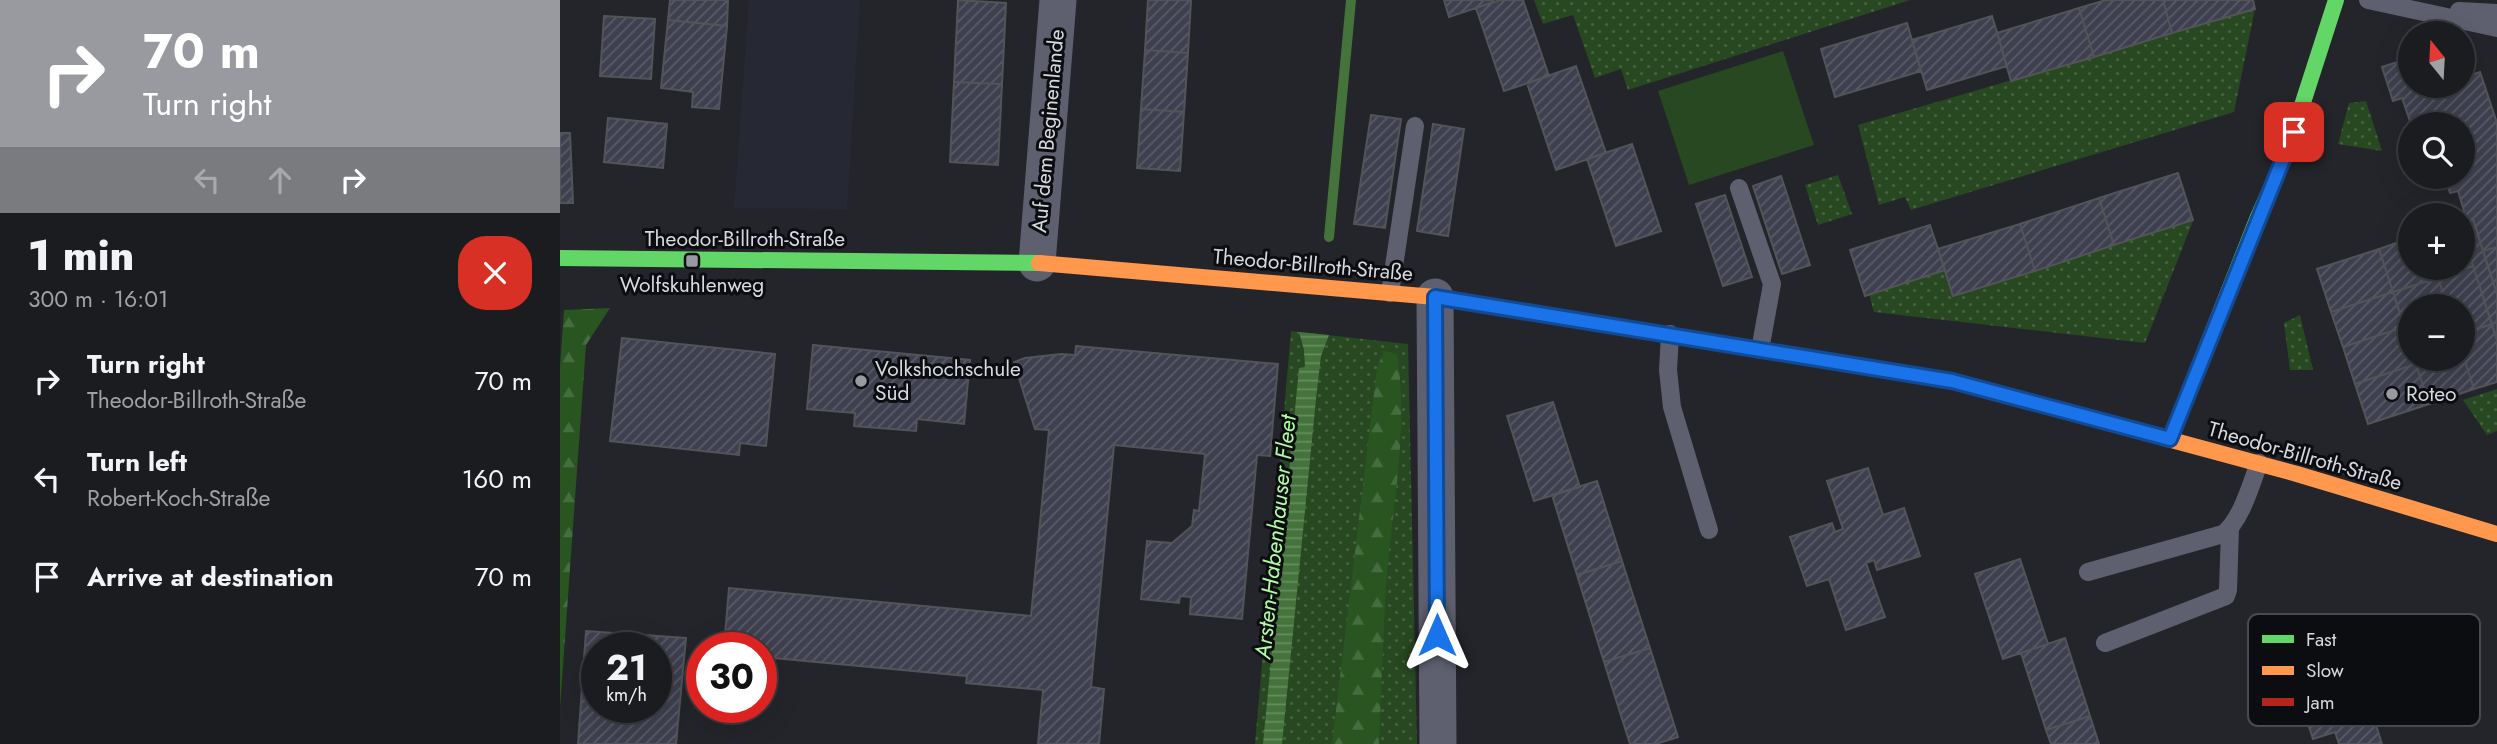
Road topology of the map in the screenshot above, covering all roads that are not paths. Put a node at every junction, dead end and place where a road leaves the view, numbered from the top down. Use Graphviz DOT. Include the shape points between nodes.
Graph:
graph roads {
  1 [pos="1058,0"];
  2 [pos="2336,0"];
  3 [pos="2368,0"];
  4 [pos="2403,8"];
  5 [pos="2497,13"];
  6 [pos="2497,28"];
  7 [pos="1415,126"];
  8 [pos="1739,188"];
  9 [pos="560,258"];
  10 [pos="1037,263"];
  11 [pos="1390,293"];
  12 [pos="1435,297"];
  13 [pos="1670,334"];
  14 [pos="1760,350"];
  15 [pos="2170,439"];
  16 [pos="2259,463"];
  17 [pos="2230,529"];
  18 [pos="1709,530"];
  19 [pos="2497,534"];
  20 [pos="2088,572"];
  21 [pos="2105,643"];
  22 [pos="1438,744"];
  1 -- 10 [label="street, Auf dem Beginenlande"];
  2 -- 15 [label="street" via="2287,152"];
  3 -- 4 [label="lane"];
  4 -- 5 [label="lane"];
  4 -- 6 [label="lane"];
  7 -- 11 [label="lane"];
  8 -- 14 [label="lane" via="1772,284"];
  9 -- 10 [label="street, Theodor-Billroth-Straße"];
  10 -- 11 [label="street, Theodor-Billroth-Straße"];
  11 -- 12 [label="street, Theodor-Billroth-Straße"];
  12 -- 13 [label="street, Theodor-Billroth-Straße"];
  12 -- 22 [label="street"];
  13 -- 14 [label="street, Theodor-Billroth-Straße"];
  13 -- 18 [label="lane" via="1672,407"];
  14 -- 15 [label="street, Theodor-Billroth-Straße" via="1952,381"];
  15 -- 16 [label="street, Theodor-Billroth-Straße"];
  16 -- 17 [label="lane"];
  16 -- 19 [label="street, Theodor-Billroth-Straße"];
  17 -- 20 [label="lane"];
  17 -- 21 [label="lane" via="2226,596"];
}
